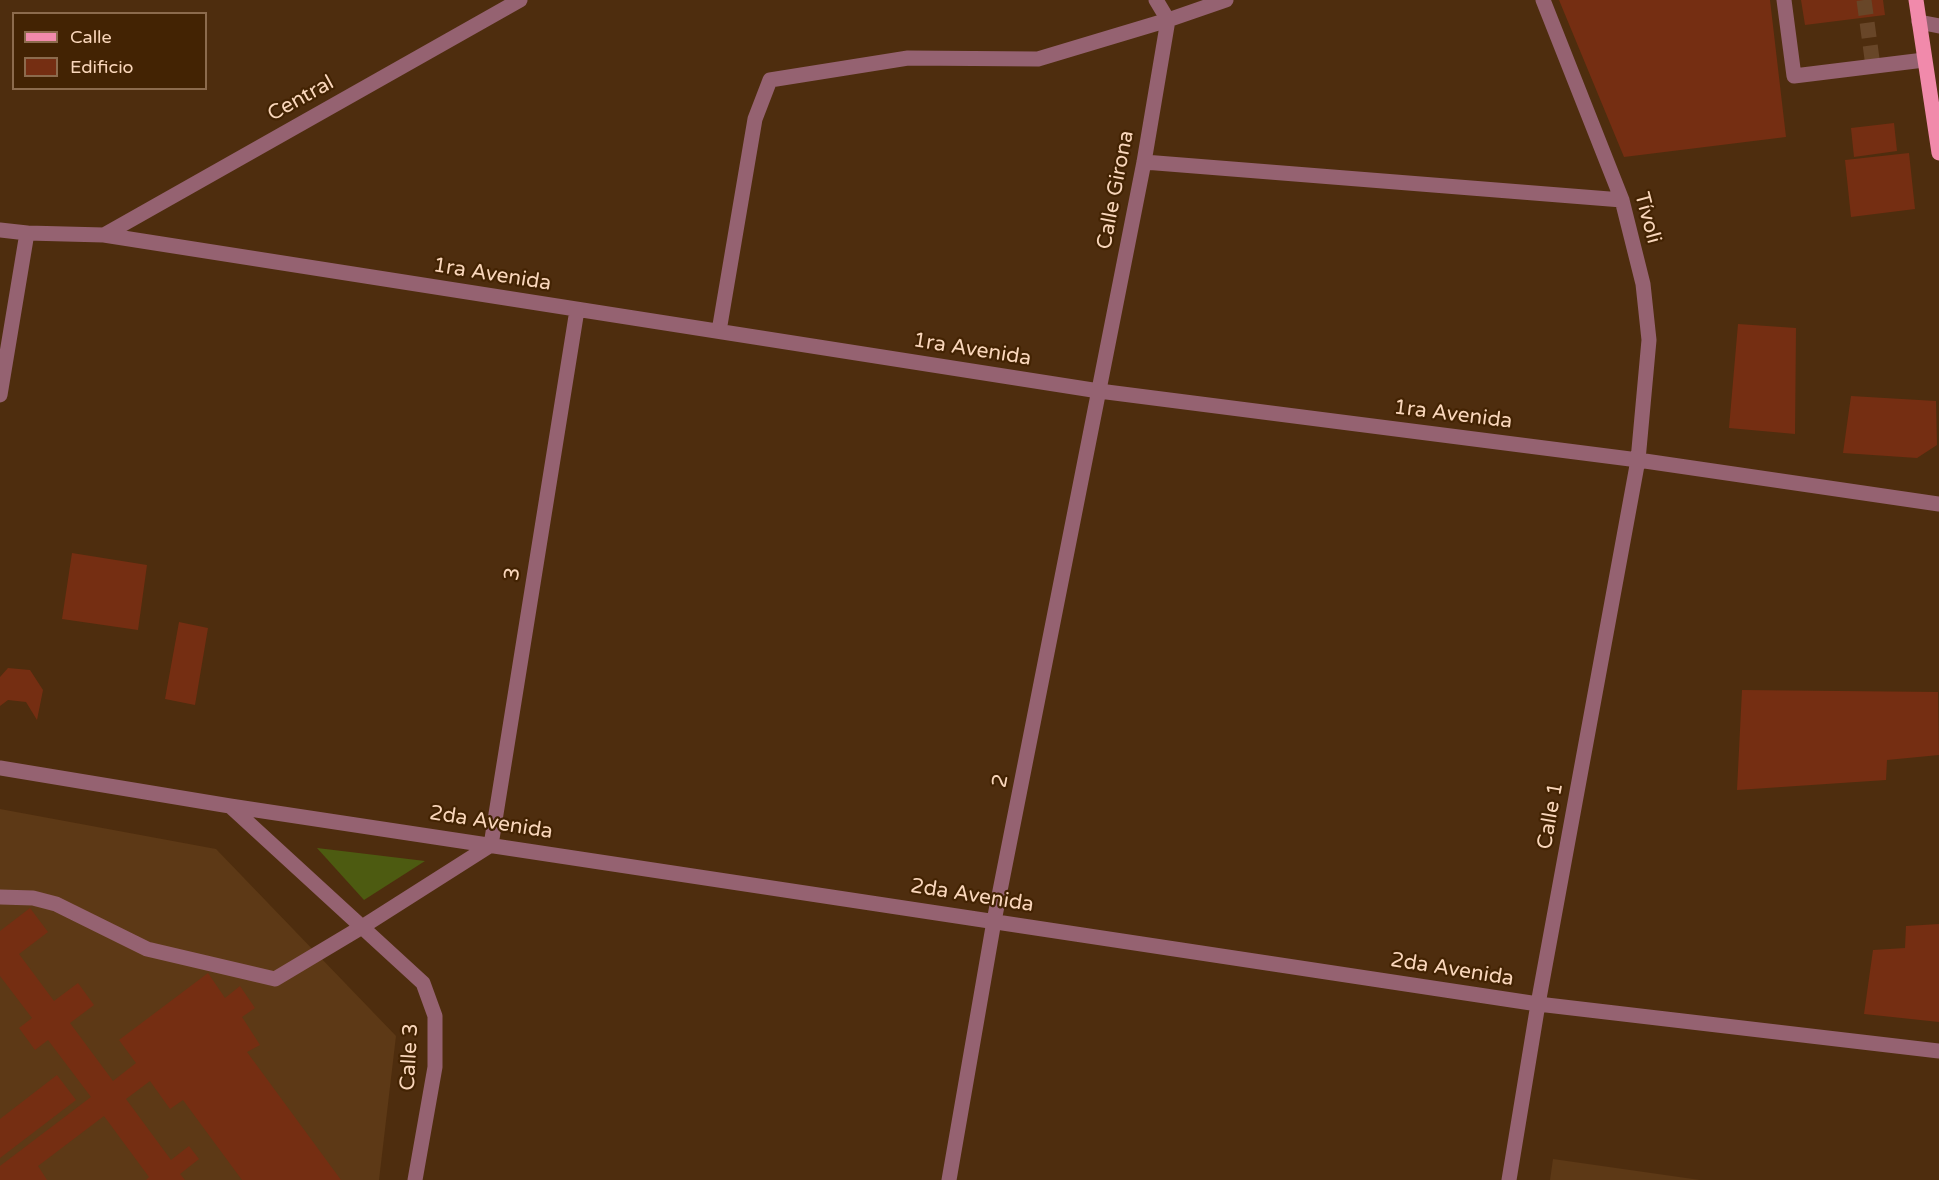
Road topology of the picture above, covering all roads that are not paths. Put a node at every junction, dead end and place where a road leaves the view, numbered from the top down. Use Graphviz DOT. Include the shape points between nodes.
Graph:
graph roads {
  1 [pos="520,0"];
  2 [pos="1156,0"];
  3 [pos="1226,0"];
  4 [pos="1544,0"];
  5 [pos="1784,0"];
  6 [pos="1916,0"];
  7 [pos="1168,20"];
  8 [pos="1919,22"];
  9 [pos="1939,26"];
  10 [pos="1924,60"];
  11 [pos="1939,153"];
  12 [pos="1144,162"];
  13 [pos="1622,200"];
  14 [pos="0,230"];
  15 [pos="27,233"];
  16 [pos="104,235"];
  17 [pos="577,310"];
  18 [pos="719,332"];
  19 [pos="1099,391"];
  20 [pos="0,395"];
  21 [pos="1638,460"];
  22 [pos="1939,504"];
  23 [pos="0,768"];
  24 [pos="230,806"];
  25 [pos="491,844"];
  26 [pos="0,897"];
  27 [pos="994,921"];
  28 [pos="362,927"];
  29 [pos="1538,1004"];
  30 [pos="1939,1051"];
  31 [pos="415,1180"];
  32 [pos="949,1180"];
  33 [pos="1509,1180"];
  1 -- 16 [label="street, Central"];
  2 -- 7 [label="street"];
  3 -- 7 [label="street"];
  4 -- 13 [label="street, Tívoli"];
  5 -- 10 [label="street" via="1794,76"];
  6 -- 8 [label="main road"];
  7 -- 12 [label="street, Calle Girona"];
  7 -- 18 [label="street" via="1038,59 908,58 770,80 755,119"];
  8 -- 9 [label="street"];
  8 -- 10 [label="main road"];
  10 -- 11 [label="main road"];
  12 -- 13 [label="street"];
  12 -- 19 [label="street, Calle Girona"];
  13 -- 21 [label="street, Tívoli" via="1643,284 1649,340"];
  14 -- 15 [label="street, 1ra Avenida"];
  15 -- 16 [label="street, 1ra Avenida"];
  15 -- 20 [label="street"];
  16 -- 17 [label="street, 1ra Avenida"];
  17 -- 18 [label="street, 1ra Avenida"];
  17 -- 25 [label="street, 3"];
  18 -- 19 [label="street, 1ra Avenida"];
  19 -- 21 [label="street, 1ra Avenida"];
  19 -- 27 [label="street, 2"];
  21 -- 22 [label="street, 1ra Avenida"];
  21 -- 29 [label="street, Calle 1"];
  23 -- 24 [label="street, 2da Avenida"];
  24 -- 25 [label="street, 2da Avenida"];
  24 -- 28 [label="street, Calle 3"];
  25 -- 27 [label="street, 2da Avenida"];
  25 -- 28 [label="street"];
  26 -- 28 [label="street" via="33,898 56,904 147,949 275,979"];
  27 -- 29 [label="street, 2da Avenida"];
  27 -- 32 [label="street, 2"];
  28 -- 31 [label="street, Calle 3" via="423,983 435,1016 435,1067"];
  29 -- 30 [label="street, 2da Avenida"];
  29 -- 33 [label="street, Calle 1"];
}
